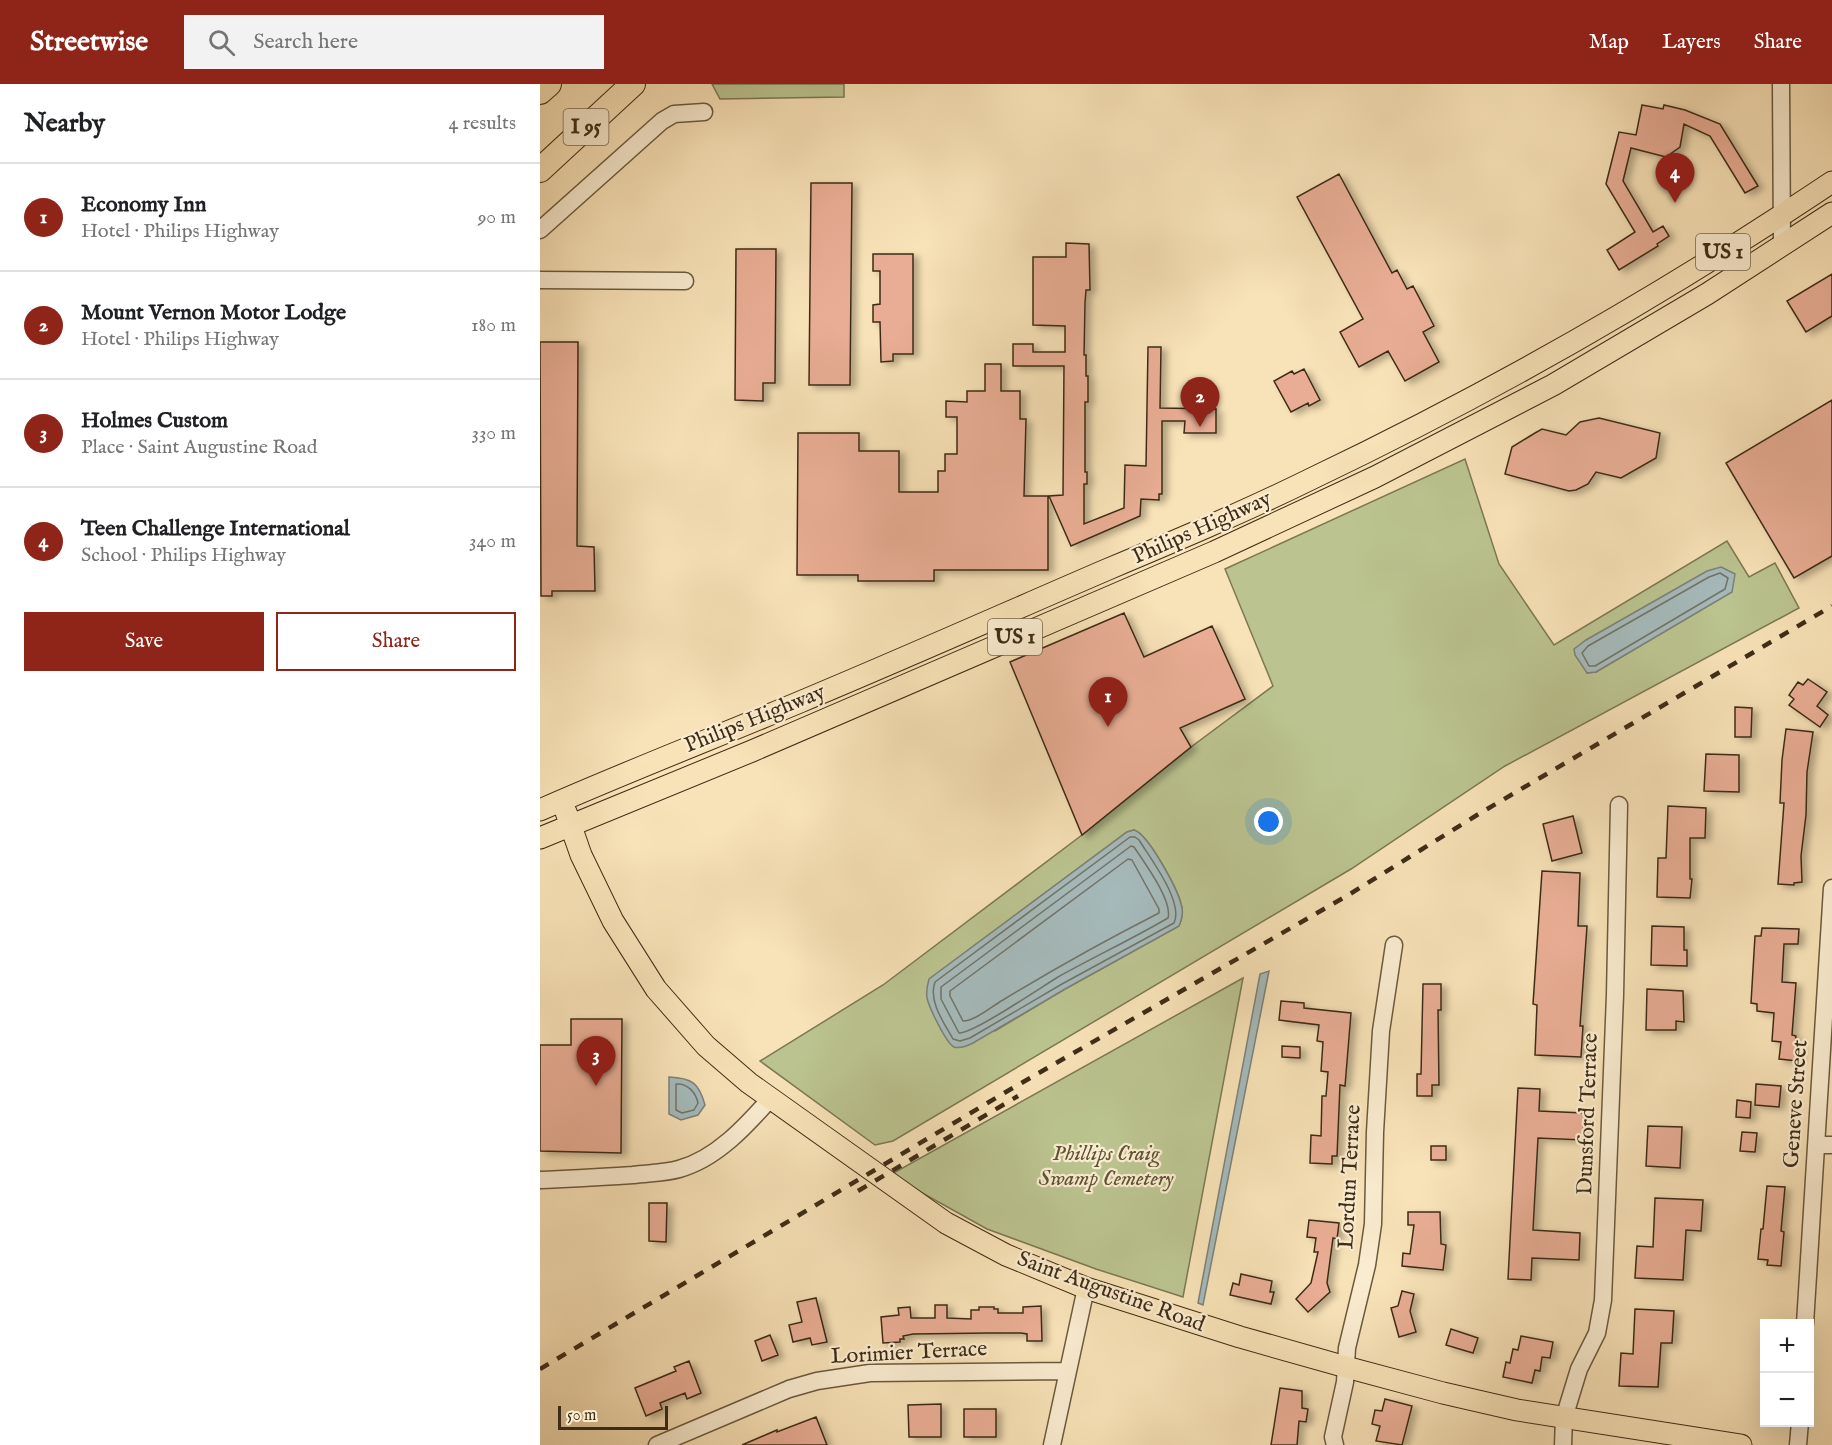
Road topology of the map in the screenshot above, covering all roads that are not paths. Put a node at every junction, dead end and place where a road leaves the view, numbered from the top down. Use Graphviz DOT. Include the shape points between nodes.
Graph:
graph roads {
  1 [pos="549,84"];
  2 [pos="633,84"];
  3 [pos="1782,84"];
  4 [pos="540,92"];
  5 [pos="704,112"];
  6 [pos="540,170"];
  7 [pos="1832,182"];
  8 [pos="1832,213"];
  9 [pos="1781,214"];
  10 [pos="540,231"];
  11 [pos="1782,246"];
  12 [pos="540,280"];
  13 [pos="685,281"];
  14 [pos="1620,315"];
  15 [pos="1627,342"];
  16 [pos="1480,394"];
  17 [pos="1476,426"];
  18 [pos="1254,506"];
  19 [pos="1263,530"];
  20 [pos="1026,605"];
  21 [pos="1037,628"];
  22 [pos="797,703"];
  23 [pos="808,727"];
  24 [pos="562,800"];
  25 [pos="1619,805"];
  26 [pos="540,810"];
  27 [pos="571,825"];
  28 [pos="540,838"];
  29 [pos="1832,888"];
  30 [pos="1394,945"];
  31 [pos="770,1099"];
  32 [pos="1824,1145"];
  33 [pos="540,1180"];
  34 [pos="1086,1288"];
  35 [pos="1805,1319"];
  36 [pos="1346,1367"];
  37 [pos="1068,1371"];
  38 [pos="1564,1418"];
  39 [pos="1800,1427"];
  40 [pos="657,1445"];
  41 [pos="1052,1445"];
  42 [pos="1335,1445"];
  43 [pos="1563,1445"];
  44 [pos="1742,1445"];
  45 [pos="1798,1445"];
  1 -- 4 [label="highway, I 95"];
  2 -- 6 [label="highway, I 95"];
  3 -- 9 [label="street"];
  5 -- 10 [label="street" via="674,114 662,121"];
  7 -- 9 [label="main road, Philips Highway / US 1"];
  8 -- 11 [label="main road, Philips Highway / US 1"];
  9 -- 11 [label="street"];
  9 -- 14 [label="main road, Philips Highway / US 1"];
  11 -- 15 [label="main road, Philips Highway / US 1"];
  12 -- 13 [label="street"];
  14 -- 15 [label="street"];
  14 -- 16 [label="main road, Philips Highway / US 1"];
  15 -- 17 [label="main road, Philips Highway / US 1"];
  16 -- 17 [label="street"];
  16 -- 18 [label="main road, Philips Highway / US 1"];
  17 -- 19 [label="main road, Philips Highway / US 1"];
  18 -- 19 [label="street"];
  18 -- 20 [label="main road, Philips Highway / US 1"];
  19 -- 21 [label="main road, Philips Highway / US 1"];
  20 -- 21 [label="street"];
  20 -- 22 [label="main road, Philips Highway / US 1"];
  21 -- 23 [label="main road, Philips Highway / US 1"];
  22 -- 23 [label="street"];
  22 -- 24 [label="main road, Philips Highway / US 1"];
  23 -- 27 [label="main road, Philips Highway / US 1"];
  24 -- 26 [label="main road, Philips Highway / US 1"];
  24 -- 27 [label="main road, Saint Augustine Road"];
  25 -- 38 [label="street, Dunsford Terrace" via="1603,1300 1597,1333 1579,1369"];
  27 -- 28 [label="main road, Philips Highway / US 1"];
  27 -- 31 [label="main road, Saint Augustine Road" via="613,921 656,989 706,1046"];
  29 -- 32 [label="street, Geneve Street"];
  30 -- 36 [label="street, Lordun Terrace" via="1381,1031 1373,1224"];
  31 -- 33 [label="street" via="744,1129 679,1169"];
  31 -- 34 [label="main road, Saint Augustine Road" via="946,1223 1006,1255"];
  32 -- 35 [label="street, Geneve Street"];
  34 -- 36 [label="main road, Saint Augustine Road"];
  34 -- 37 [label="street"];
  36 -- 38 [label="main road, Saint Augustine Road" via="1443,1393"];
  36 -- 42 [label="street, Lordun Terrace" via="1333,1437"];
  37 -- 40 [label="street, Lorimier Terrace" via="870,1373 817,1381"];
  37 -- 41 [label="street"];
  38 -- 43 [label="street, Dunsford Terrace"];
  38 -- 44 [label="main road, Saint Augustine Road"];
  39 -- 45 [label="street"];
}
